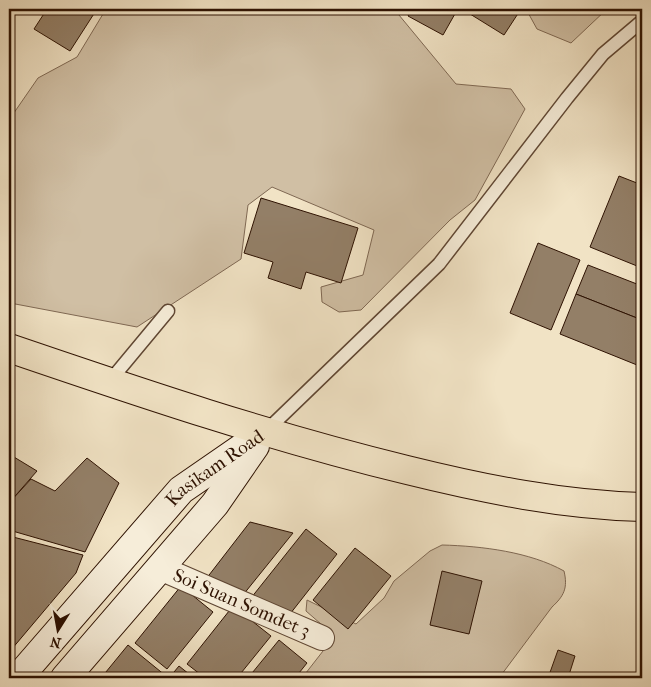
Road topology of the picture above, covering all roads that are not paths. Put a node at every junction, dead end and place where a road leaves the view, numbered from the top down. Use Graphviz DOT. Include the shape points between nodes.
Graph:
graph roads {
  1 [pos="642,21"];
  2 [pos="168,311"];
  3 [pos="9,348"];
  4 [pos="108,382"];
  5 [pos="264,432"];
  6 [pos="642,507"];
  7 [pos="160,568"];
  8 [pos="322,638"];
  9 [pos="18,678"];
  10 [pos="64,678"];
  1 -- 5 [label="lane" via="597,61 439,264"];
  2 -- 4 [label="lane"];
  3 -- 4 [label="main road"];
  4 -- 5 [label="main road"];
  5 -- 6 [label="main road" via="314,448 530,496 614,507"];
  5 -- 7 [label="main road, Kasikam Road" via="215,504"];
  5 -- 9 [label="main road, Kasikam Road" via="181,490"];
  7 -- 8 [label="street, Soi Suan Somdet 3"];
  7 -- 10 [label="main road, Kasikam Road"];
}
